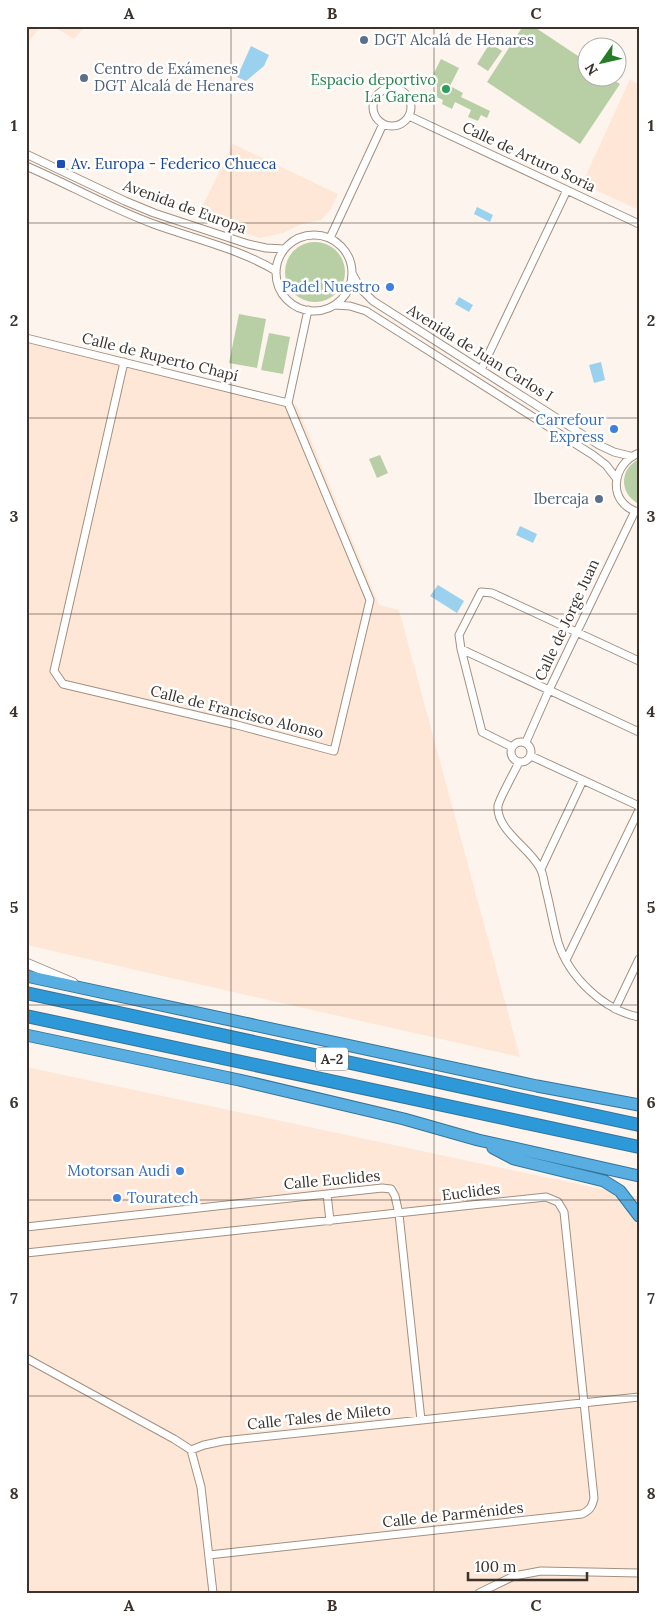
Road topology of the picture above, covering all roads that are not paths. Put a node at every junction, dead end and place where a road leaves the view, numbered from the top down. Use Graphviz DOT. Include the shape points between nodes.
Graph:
graph roads {
  1 [pos="408,116"];
  2 [pos="383,124"];
  3 [pos="26,154"];
  4 [pos="26,166"];
  5 [pos="566,190"];
  6 [pos="639,224"];
  7 [pos="330,238"];
  8 [pos="284,249"];
  9 [pos="276,271"];
  10 [pos="352,273"];
  11 [pos="334,305"];
  12 [pos="308,310"];
  13 [pos="26,338"];
  14 [pos="124,362"];
  15 [pos="481,370"];
  16 [pos="288,403"];
  17 [pos="639,452"];
  18 [pos="630,456"];
  19 [pos="616,478"];
  20 [pos="637,511"];
  21 [pos="578,632"];
  22 [pos="461,649"];
  23 [pos="639,660"];
  24 [pos="549,690"];
  25 [pos="639,732"];
  26 [pos="526,742"];
  27 [pos="512,747"];
  28 [pos="531,756"];
  29 [pos="520,762"];
  30 [pos="583,780"];
  31 [pos="639,808"];
  32 [pos="541,869"];
  33 [pos="639,959"];
  34 [pos="566,960"];
  35 [pos="26,963"];
  36 [pos="26,976"];
  37 [pos="84,988"];
  38 [pos="26,993"];
  39 [pos="615,1009"];
  40 [pos="26,1016"];
  41 [pos="639,1017"];
  42 [pos="26,1035"];
  43 [pos="537,1086"];
  44 [pos="639,1105"];
  45 [pos="639,1112"];
  46 [pos="639,1125"];
  47 [pos="478,1140"];
  48 [pos="639,1147"];
  49 [pos="639,1176"];
  50 [pos="327,1194"];
  51 [pos="546,1197"];
  52 [pos="399,1214"];
  53 [pos="639,1216"];
  54 [pos="330,1220"];
  55 [pos="26,1226"];
  56 [pos="26,1253"];
  57 [pos="26,1358"];
  58 [pos="639,1397"];
  59 [pos="583,1402"];
  60 [pos="420,1420"];
  61 [pos="191,1450"];
  62 [pos="209,1555"];
  63 [pos="639,1573"];
  64 [pos="213,1593"];
  65 [pos="479,1593"];
  1 -- 2 [label="street" via="400,124"];
  1 -- 2 [label="street" via="410,104 404,94 387,89 376,96 374,102 374,115"];
  1 -- 5 [label="street, Calle de Arturo Soria"];
  2 -- 7 [label="street"];
  3 -- 8 [label="street, Avenida de Europa" via="154,213 248,244"];
  4 -- 9 [label="street, Avenida de Europa" via="136,217 246,255"];
  5 -- 6 [label="street, Calle de Arturo Soria"];
  5 -- 15 [label="street"];
  7 -- 8 [label="street" via="306,235"];
  7 -- 10 [label="street" via="346,252"];
  8 -- 9 [label="street"];
  9 -- 12 [label="street" via="277,282 289,301"];
  10 -- 11 [label="street" via="350,286"];
  10 -- 15 [label="street, Avenida de Juan Carlos I" via="360,288 373,301"];
  11 -- 12 [label="street" via="322,310"];
  11 -- 19 [label="street, Avenida de Juan Carlos I" via="366,311 593,455"];
  12 -- 16 [label="street"];
  13 -- 14 [label="street, Calle de Ruperto Chapí"];
  14 -- 16 [label="street, Calle de Ruperto Chapí"];
  14 -- 16 [label="street, Calle de Francisco Alonso" via="54,671 63,684 334,751 370,600"];
  15 -- 18 [label="street, Avenida de Juan Carlos I" via="598,445"];
  17 -- 18 [label="street"];
  18 -- 19 [label="street"];
  19 -- 20 [label="street" via="620,497"];
  20 -- 21 [label="street, Calle de Jorge Juan"];
  21 -- 22 [label="street" via="492,592 481,592 459,635"];
  21 -- 23 [label="street"];
  21 -- 24 [label="street, Calle de Jorge Juan"];
  22 -- 24 [label="street"];
  22 -- 27 [label="street" via="482,732"];
  24 -- 25 [label="street"];
  24 -- 26 [label="street, Calle de Jorge Juan"];
  26 -- 27 [label="street"];
  26 -- 28 [label="street" via="532,750"];
  27 -- 29 [label="street" via="511,753"];
  28 -- 29 [label="street"];
  28 -- 30 [label="street"];
  29 -- 32 [label="street" via="498,806 501,821 509,833"];
  30 -- 31 [label="street"];
  30 -- 32 [label="street"];
  31 -- 34 [label="street"];
  32 -- 34 [label="street" via="558,943"];
  33 -- 39 [label="street"];
  34 -- 39 [label="street" via="594,995"];
  35 -- 37 [label="street"];
  36 -- 37 [label="highway"];
  37 -- 43 [label="highway"];
  38 -- 46 [label="highway, A-2"];
  39 -- 41 [label="street"];
  40 -- 48 [label="highway, A-2"];
  42 -- 47 [label="highway" via="240,1080"];
  43 -- 44 [label="highway"];
  43 -- 45 [label="highway"];
  47 -- 49 [label="highway"];
  47 -- 53 [label="highway" via="514,1159 604,1181 620,1191"];
  50 -- 52 [label="street, Calle Euclides" via="391,1189 396,1196"];
  50 -- 54 [label="street"];
  50 -- 55 [label="street, Calle Euclides"];
  51 -- 52 [label="street, Euclides"];
  51 -- 59 [label="street, Calle de Parménides" via="558,1202 564,1212"];
  52 -- 54 [label="street"];
  52 -- 60 [label="street"];
  54 -- 56 [label="street"];
  57 -- 61 [label="street"];
  58 -- 59 [label="street, Calle Tales de Mileto"];
  59 -- 60 [label="street, Calle Tales de Mileto"];
  59 -- 62 [label="street, Calle de Parménides" via="594,1498 593,1506 582,1514"];
  60 -- 61 [label="street, Calle Tales de Mileto" via="223,1441"];
  61 -- 62 [label="street" via="201,1487"];
  62 -- 64 [label="street"];
  63 -- 65 [label="street" via="541,1571 514,1576"];
}
